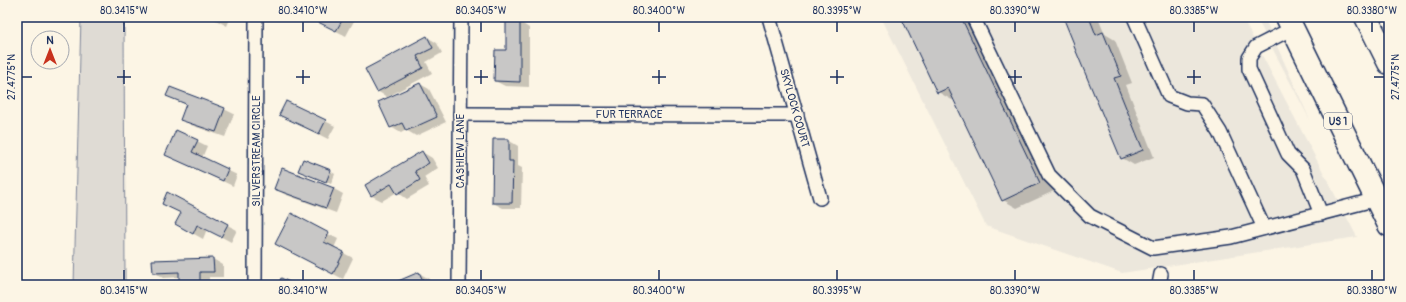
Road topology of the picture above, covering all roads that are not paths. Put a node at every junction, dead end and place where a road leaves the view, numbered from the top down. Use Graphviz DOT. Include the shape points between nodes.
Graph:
graph roads {
  1 [pos="256,17"];
  2 [pos="461,17"];
  3 [pos="769,17"];
  4 [pos="973,17"];
  5 [pos="1134,17"];
  6 [pos="1366,17"];
  7 [pos="1290,23"];
  8 [pos="1389,63"];
  9 [pos="460,114"];
  10 [pos="797,115"];
  11 [pos="820,198"];
  12 [pos="1376,199"];
  13 [pos="1321,214"];
  14 [pos="1389,225"];
  15 [pos="1264,228"];
  16 [pos="255,285"];
  17 [pos="459,285"];
  1 -- 16 [label="lane, SILVERSTREAM CIRCLE"];
  2 -- 9 [label="lane, CASHIEW LANE"];
  3 -- 10 [label="lane, SKYLOCK COURT"];
  4 -- 15 [label="lane" via="1049,175 1090,216 1153,248 1231,237"];
  5 -- 15 [label="lane" via="1169,96 1187,103 1202,104 1220,132"];
  6 -- 8 [label="main road"];
  7 -- 12 [label="main road, US 1"];
  7 -- 13 [label="lane" via="1256,47 1249,58 1249,68 1288,154 1303,169"];
  9 -- 10 [label="lane, FUR TERRACE"];
  9 -- 17 [label="lane, CASHIEW LANE"];
  10 -- 11 [label="lane, SKYLOCK COURT"];
  12 -- 13 [label="lane"];
  12 -- 14 [label="main road, US 1"];
  13 -- 15 [label="lane"];
}
